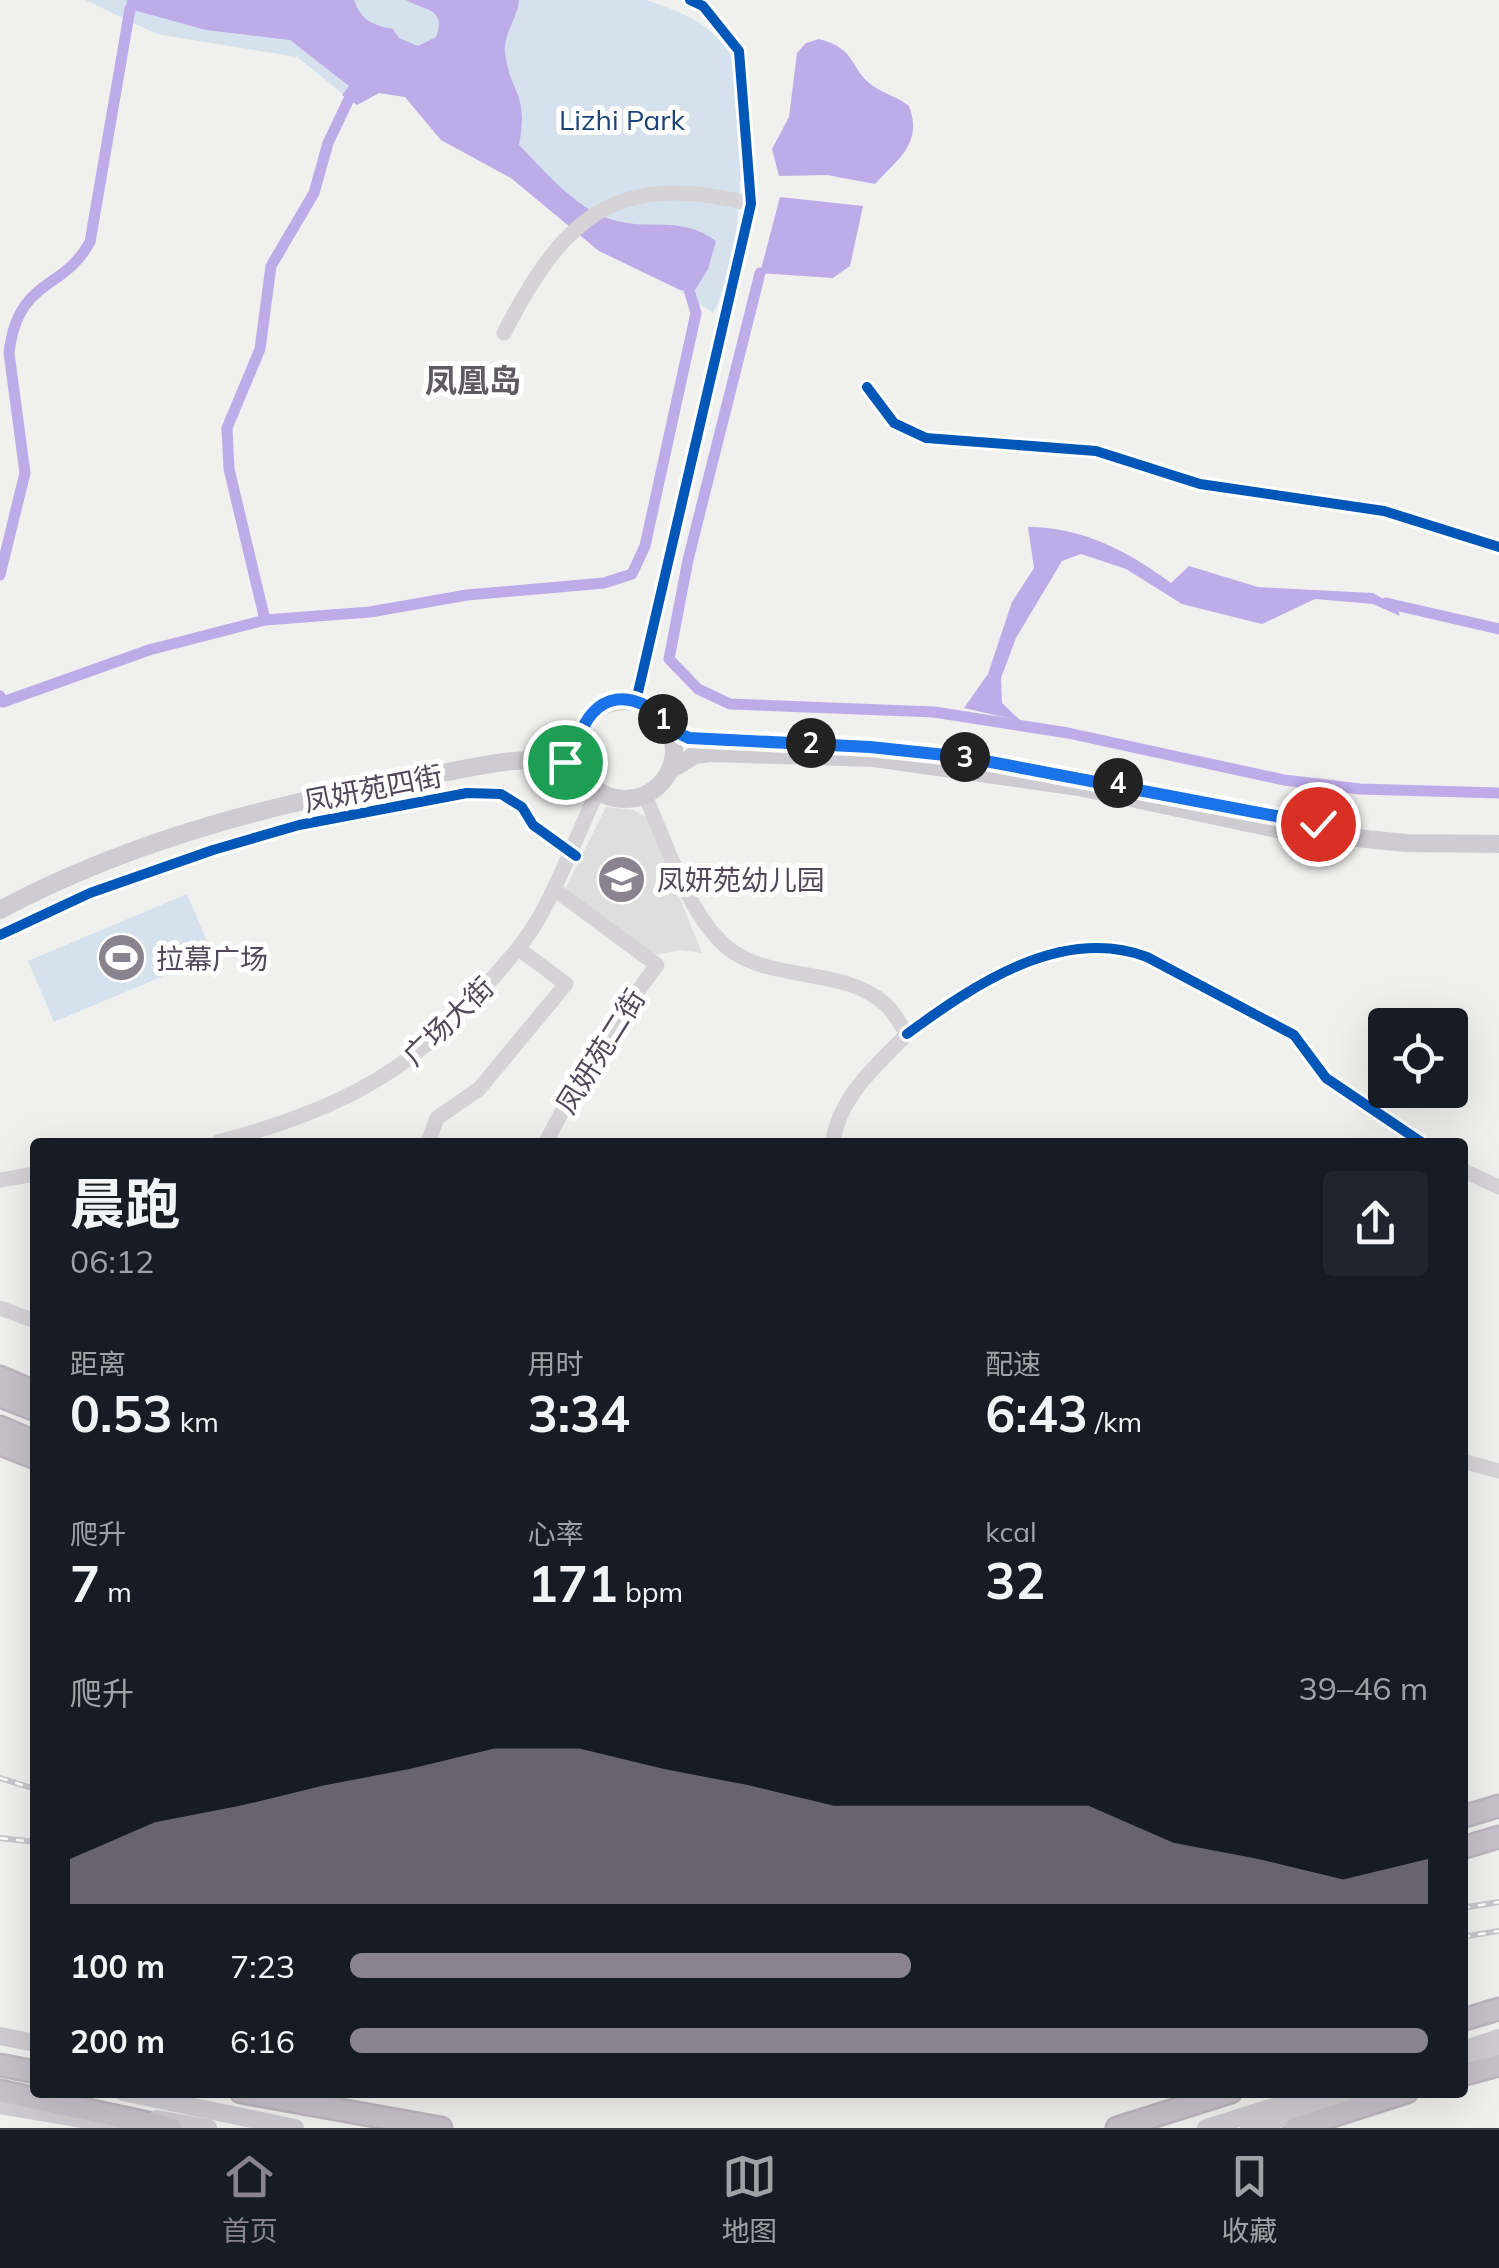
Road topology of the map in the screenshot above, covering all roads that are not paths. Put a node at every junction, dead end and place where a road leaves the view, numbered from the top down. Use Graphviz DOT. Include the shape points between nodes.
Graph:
graph roads {
  1 [pos="690,0"];
  2 [pos="751,204"];
  3 [pos="504,334"];
  4 [pos="868,387"];
  5 [pos="1499,547"];
  6 [pos="636,701"];
  7 [pos="671,730"];
  8 [pos="576,737"];
  9 [pos="578,768"];
  10 [pos="672,768"];
  11 [pos="602,794"];
  12 [pos="644,796"];
  13 [pos="1499,833"];
  14 [pos="1499,844"];
  15 [pos="572,853"];
  16 [pos="558,892"];
  17 [pos="0,898"];
  18 [pos="0,910"];
  19 [pos="543,911"];
  20 [pos="0,935"];
  21 [pos="518,949"];
  22 [pos="906,1034"];
  23 [pos="233,1138"];
  24 [pos="429,1138"];
  25 [pos="548,1138"];
  26 [pos="834,1138"];
  27 [pos="1415,1138"];
  28 [pos="1468,1173"];
  29 [pos="30,1175"];
  30 [pos="0,1180"];
  31 [pos="30,1185"];
  32 [pos="1499,1187"];
  33 [pos="0,1188"];
  34 [pos="0,1308"];
  35 [pos="30,1319"];
  36 [pos="0,1377"];
  37 [pos="30,1390"];
  38 [pos="0,1396"];
  39 [pos="30,1408"];
  40 [pos="0,1427"];
  41 [pos="30,1440"];
  42 [pos="0,1444"];
  43 [pos="30,1456"];
  44 [pos="1468,1463"];
  45 [pos="1499,1471"];
  46 [pos="1499,1806"];
  47 [pos="1468,1815"];
  48 [pos="1499,1837"];
  49 [pos="1468,1846"];
  50 [pos="1499,2009"];
  51 [pos="1468,2018"];
  52 [pos="0,2036"];
  53 [pos="1499,2038"];
  54 [pos="30,2043"];
  55 [pos="1468,2048"];
  56 [pos="1499,2052"];
  57 [pos="1468,2062"];
  58 [pos="0,2065"];
  59 [pos="1499,2065"];
  60 [pos="30,2071"];
  61 [pos="1468,2073"];
  62 [pos="0,2091"];
  63 [pos="30,2097"];
  64 [pos="38,2098"];
  65 [pos="152,2098"];
  66 [pos="274,2098"];
  67 [pos="1213,2098"];
  68 [pos="1314,2098"];
  69 [pos="1347,2098"];
  70 [pos="1378,2098"];
  71 [pos="0,2105"];
  72 [pos="1290,2116"];
  73 [pos="135,2128"];
  74 [pos="171,2128"];
  75 [pos="208,2128"];
  76 [pos="295,2128"];
  77 [pos="442,2128"];
  78 [pos="1117,2128"];
  79 [pos="1206,2128"];
  80 [pos="1249,2128"];
  1 -- 2 [label="street" via="703,6 739,51"];
  2 -- 3 [label="street" via="676,192 624,200 579,222 536,272"];
  2 -- 6 [label="street"];
  4 -- 5 [label="street" via="894,423 926,438 1096,451 1200,484 1384,511"];
  6 -- 7 [label="main road" via="660,714"];
  6 -- 8 [label="main road" via="606,704"];
  7 -- 10 [label="main road"];
  7 -- 13 [label="main road" via="700,740 964,757 1318,824"];
  8 -- 9 [label="main road"];
  8 -- 17 [label="main road" via="554,748 432,763 228,807 75,862"];
  9 -- 11 [label="main road"];
  9 -- 18 [label="main road" via="556,760 493,766 289,803 128,852"];
  10 -- 12 [label="main road"];
  10 -- 14 [label="main road" via="711,753 874,758 1079,787 1303,834"];
  11 -- 12 [label="main road"];
  11 -- 15 [label="street, 广场大街"];
  12 -- 22 [label="street" via="720,942 750,961 859,990 884,1003"];
  15 -- 16 [label="street, 广场大街"];
  15 -- 19 [label="street, 广场大街"];
  15 -- 20 [label="street, 凤妍苑四街" via="501,794 467,793 219,848 90,893"];
  16 -- 19 [label="street, 广场大街"];
  16 -- 25 [label="street, 凤妍苑二街" via="657,965 595,1049"];
  19 -- 21 [label="street, 广场大街"];
  21 -- 23 [label="street, 广场大街" via="448,1028 389,1076 284,1124"];
  21 -- 24 [label="street" via="566,984 479,1089 436,1118"];
  22 -- 26 [label="street" via="836,1118"];
  22 -- 27 [label="street" via="970,992 1050,954 1086,946 1123,949 1294,1036 1326,1078"];
  28 -- 32 [label="street"];
  29 -- 30 [label="street"];
  31 -- 33 [label="street"];
  34 -- 35 [label="street"];
  36 -- 37 [label="highway"];
  38 -- 39 [label="highway"];
  40 -- 41 [label="highway"];
  42 -- 43 [label="highway"];
  44 -- 45 [label="street"];
  46 -- 47 [label="highway"];
  48 -- 49 [label="highway"];
  50 -- 51 [label="highway"];
  52 -- 54 [label="main road"];
  53 -- 55 [label="main road"];
  56 -- 57 [label="main road"];
  58 -- 60 [label="highway"];
  59 -- 61 [label="highway"];
  62 -- 63 [label="highway"];
  64 -- 74 [label="highway"];
  64 -- 75 [label="main road"];
  65 -- 76 [label="main road"];
  66 -- 77 [label="highway"];
  67 -- 78 [label="highway"];
  68 -- 72 [label="main road"];
  69 -- 72 [label="main road"];
  70 -- 72 [label="highway"];
  71 -- 73 [label="main road"];
  72 -- 79 [label="main road"];
  72 -- 80 [label="main road"];
}
